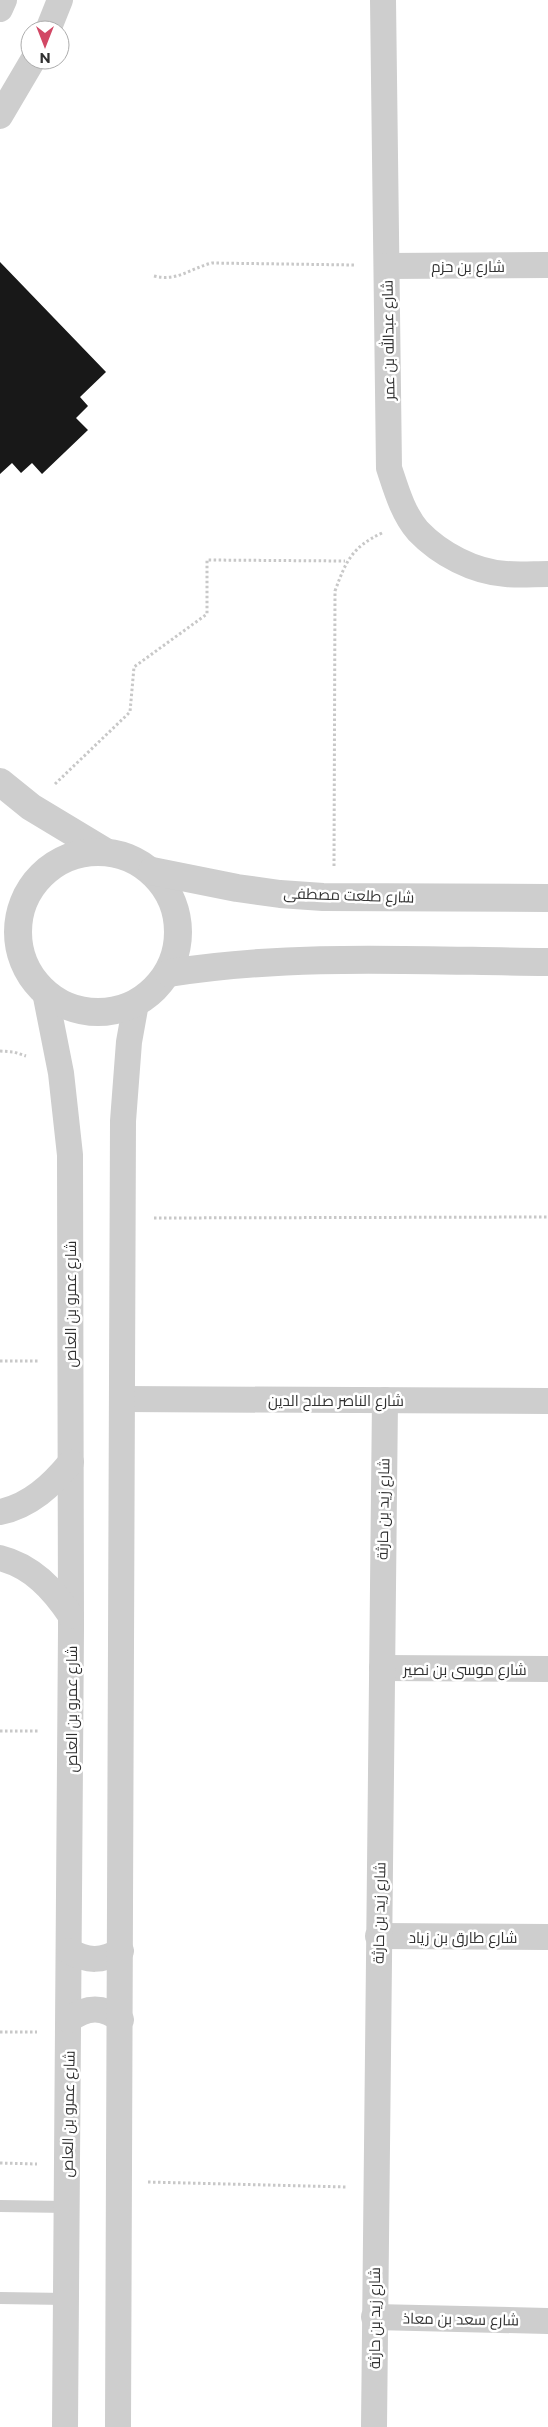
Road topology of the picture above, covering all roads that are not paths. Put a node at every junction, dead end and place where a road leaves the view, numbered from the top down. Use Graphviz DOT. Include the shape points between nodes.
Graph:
graph roads {
  1 [pos="4,0"];
  2 [pos="60,0"];
  3 [pos="383,0"];
  4 [pos="0,9"];
  5 [pos="52,20"];
  6 [pos="27,70"];
  7 [pos="0,116"];
  8 [pos="387,266"];
  9 [pos="548,266"];
  10 [pos="548,574"];
  11 [pos="0,782"];
  12 [pos="104,851"];
  13 [pos="152,871"];
  14 [pos="548,898"];
  15 [pos="0,903"];
  16 [pos="17,933"];
  17 [pos="548,962"];
  18 [pos="169,973"];
  19 [pos="45,992"];
  20 [pos="136,1003"];
  21 [pos="123,1399"];
  22 [pos="385,1400"];
  23 [pos="548,1401"];
  24 [pos="71,1462"];
  25 [pos="0,1512"];
  26 [pos="0,1558"];
  27 [pos="71,1616"];
  28 [pos="382,1668"];
  29 [pos="548,1669"];
  30 [pos="378,1936"];
  31 [pos="548,1937"];
  32 [pos="69,1951"];
  33 [pos="121,1951"];
  34 [pos="121,2020"];
  35 [pos="69,2026"];
  36 [pos="0,2206"];
  37 [pos="67,2207"];
  38 [pos="0,2298"];
  39 [pos="66,2299"];
  40 [pos="374,2317"];
  41 [pos="548,2321"];
  42 [pos="65,2427"];
  43 [pos="118,2427"];
  44 [pos="374,2427"];
  1 -- 4 [label="street"];
  2 -- 5 [label="street"];
  3 -- 8 [label="street, شارع عبدالله بن عمر"];
  6 -- 7 [label="street"];
  8 -- 9 [label="street, شارع بن حزم"];
  8 -- 10 [label="street, شارع عبدالله بن عمر" via="390,468 400,500 417,530 442,551 472,566 504,574"];
  11 -- 12 [label="street" via="30,807"];
  12 -- 13 [label="street" via="130,857"];
  12 -- 16 [label="street" via="78,853 53,865 34,883 21,906"];
  13 -- 14 [label="street, شارع طلعت مصطفى" via="280,894"];
  13 -- 18 [label="street" via="170,892 179,919 178,947"];
  15 -- 16 [label="street"];
  16 -- 19 [label="street" via="30,976"];
  17 -- 18 [label="street" via="286,960"];
  18 -- 20 [label="street" via="155,990"];
  19 -- 20 [label="street" via="65,1005 89,1012 113,1012"];
  19 -- 24 [label="street, شارع عمرو بن العاص" via="61,1073 70,1155"];
  20 -- 21 [label="street" via="123,1121"];
  21 -- 22 [label="street, شارع الناصر صلاح الدين"];
  21 -- 33 [label="street"];
  22 -- 23 [label="street, شارع الناصر صلاح الدين"];
  22 -- 28 [label="street, شارع زيد بن حارثة"];
  24 -- 25 [label="street" via="54,1483 32,1499"];
  24 -- 27 [label="street, شارع عمرو بن العاص"];
  26 -- 27 [label="street" via="34,1574 56,1592"];
  27 -- 32 [label="street, شارع عمرو بن العاص"];
  28 -- 29 [label="street, شارع موسى بن نصير"];
  28 -- 30 [label="street, شارع زيد بن حارثة"];
  30 -- 31 [label="street, شارع طارق بن زياد"];
  30 -- 40 [label="street, شارع زيد بن حارثة"];
  32 -- 33 [label="street" via="81,1958 95,1960 109,1958"];
  32 -- 35 [label="street, شارع عمرو بن العاص"];
  33 -- 34 [label="street"];
  34 -- 35 [label="street" via="109,2011 95,2008 80,2011"];
  34 -- 43 [label="street"];
  35 -- 37 [label="street, شارع عمرو بن العاص"];
  36 -- 37 [label="lane"];
  37 -- 39 [label="street, شارع عمرو بن العاص"];
  38 -- 39 [label="lane"];
  39 -- 42 [label="street, شارع عمرو بن العاص"];
  40 -- 41 [label="street, شارع سعد بن معاذ"];
  40 -- 44 [label="street, شارع زيد بن حارثة"];
}
